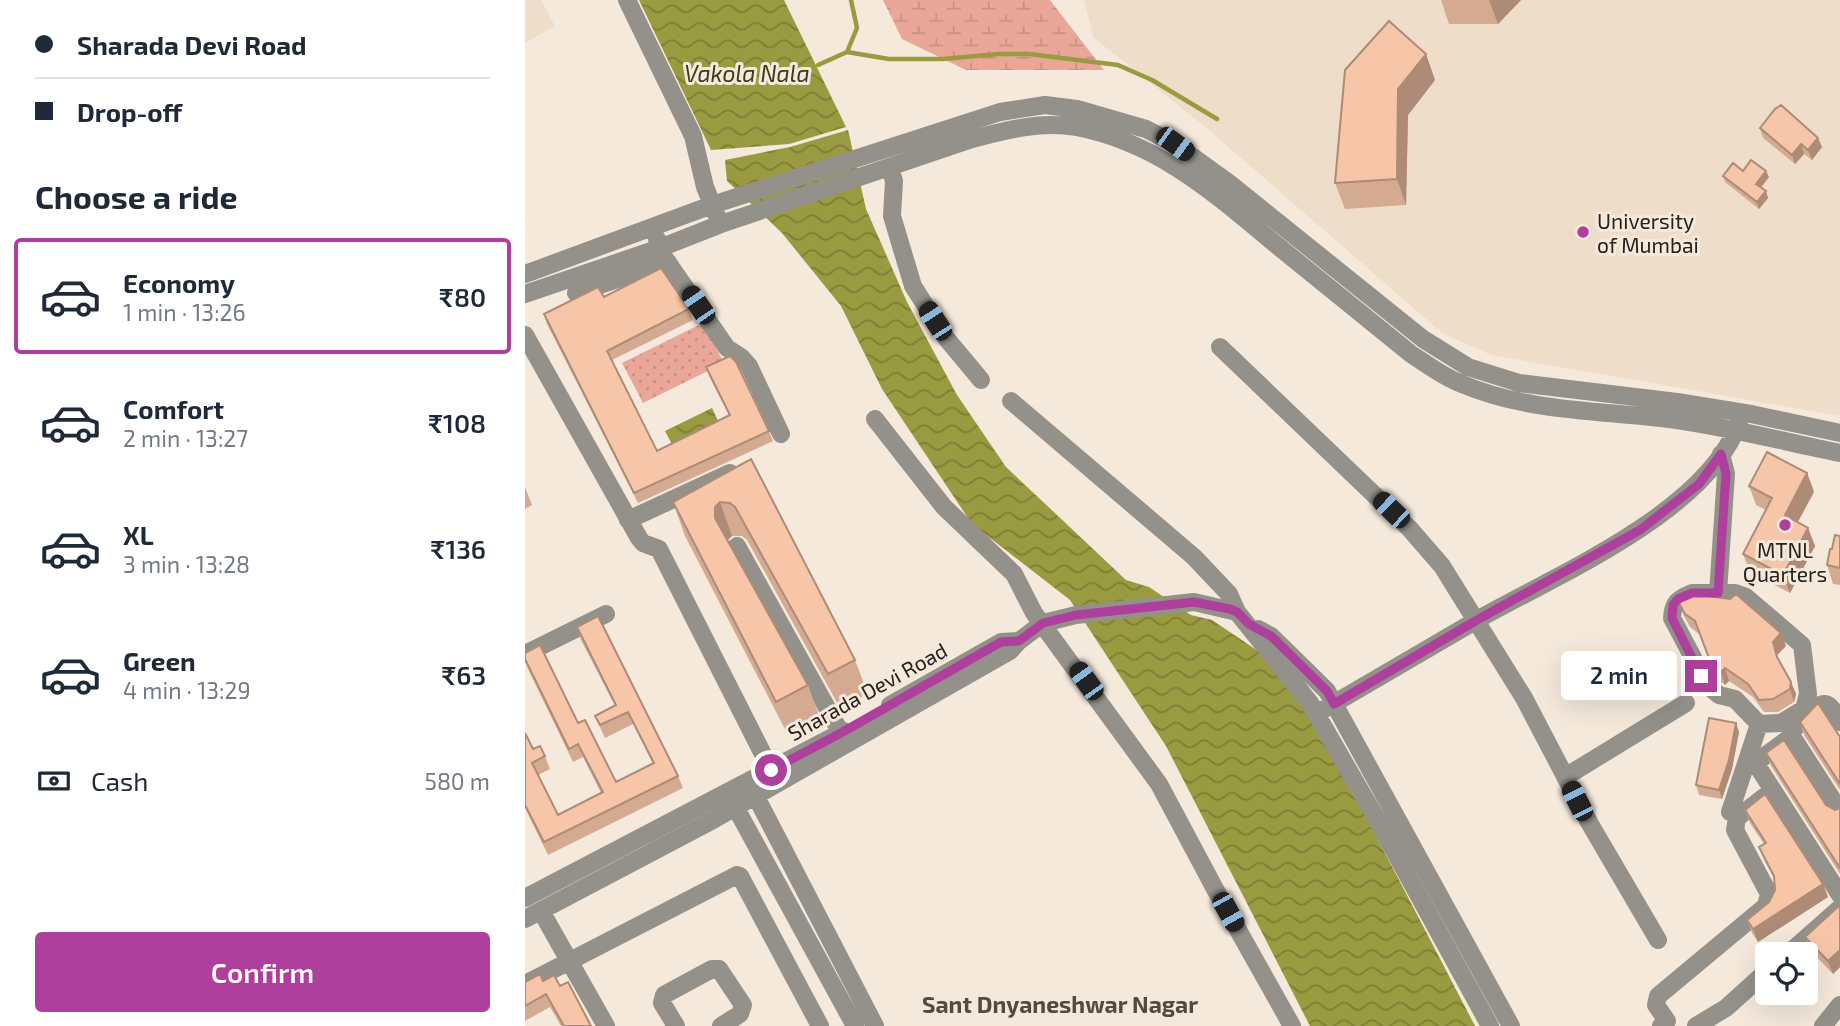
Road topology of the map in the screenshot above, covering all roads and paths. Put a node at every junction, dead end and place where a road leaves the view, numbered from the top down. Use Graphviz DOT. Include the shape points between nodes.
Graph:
graph roads {
  1 [pos="627,0"];
  2 [pos="888,169"];
  3 [pos="1224,190"];
  4 [pos="712,205"];
  5 [pos="721,224"];
  6 [pos="652,227"];
  7 [pos="664,255"];
  8 [pos="525,274"];
  9 [pos="525,294"];
  10 [pos="525,335"];
  11 [pos="1220,347"];
  12 [pos="981,380"];
  13 [pos="1011,401"];
  14 [pos="1742,412"];
  15 [pos="1696,414"];
  16 [pos="875,419"];
  17 [pos="1736,430"];
  18 [pos="1832,432"];
  19 [pos="782,434"];
  20 [pos="1818,449"];
  21 [pos="1840,453"];
  22 [pos="1721,454"];
  23 [pos="744,466"];
  24 [pos="628,520"];
  25 [pos="737,546"];
  26 [pos="1718,593"];
  27 [pos="607,614"];
  28 [pos="1243,618"];
  29 [pos="1477,620"];
  30 [pos="1043,623"];
  31 [pos="525,654"];
  32 [pos="1303,679"];
  33 [pos="1686,703"];
  34 [pos="1334,704"];
  35 [pos="1316,714"];
  36 [pos="1840,722"];
  37 [pos="869,724"];
  38 [pos="1759,724"];
  39 [pos="841,733"];
  40 [pos="1791,736"];
  41 [pos="771,770"];
  42 [pos="1565,777"];
  43 [pos="1379,784"];
  44 [pos="752,789"];
  45 [pos="1773,790"];
  46 [pos="1363,794"];
  47 [pos="731,800"];
  48 [pos="1840,811"];
  49 [pos="1730,812"];
  50 [pos="780,842"];
  51 [pos="761,854"];
  52 [pos="552,884"];
  53 [pos="1840,895"];
  54 [pos="525,898"];
  55 [pos="559,901"];
  56 [pos="1840,908"];
  57 [pos="533,915"];
  58 [pos="1658,940"];
  59 [pos="1802,942"];
  60 [pos="1468,945"];
  61 [pos="1451,954"];
  62 [pos="569,960"];
  63 [pos="1755,982"];
  64 [pos="525,985"];
  65 [pos="1494,994"];
  66 [pos="1478,1004"];
  67 [pos="1840,1005"];
  68 [pos="1666,1024"];
  69 [pos="672,1025"];
  70 [pos="605,1026"];
  71 [pos="721,1026"];
  72 [pos="820,1026"];
  73 [pos="856,1026"];
  74 [pos="875,1026"];
  75 [pos="1292,1026"];
  76 [pos="1490,1026"];
  77 [pos="1511,1026"];
  78 [pos="1696,1026"];
  79 [pos="1823,1026"];
  1 -- 4 [label="street" via="693,136"];
  2 -- 3 [label="street" via="1011,129 1074,127 1147,150"];
  2 -- 5 [label="street"];
  2 -- 12 [label="street" via="894,181 892,216 913,286 946,338"];
  3 -- 4 [label="street" via="1175,144 1146,129 1077,108 1045,105 1000,112"];
  3 -- 15 [label="street" via="1411,354 1461,384 1515,401"];
  4 -- 5 [label="street"];
  4 -- 6 [label="street"];
  5 -- 7 [label="street"];
  6 -- 7 [label="street"];
  6 -- 8 [label="street"];
  7 -- 9 [label="street" via="576,291"];
  7 -- 19 [label="street" via="727,348 749,366"];
  10 -- 24 [label="street"];
  11 -- 29 [label="street" via="1409,528"];
  13 -- 28 [label="street" via="1194,557 1229,594"];
  14 -- 15 [label="street"];
  14 -- 17 [label="street"];
  14 -- 18 [label="street"];
  15 -- 17 [label="street"];
  16 -- 30 [label="street" via="944,507 1014,574"];
  17 -- 20 [label="street"];
  17 -- 22 [label="street"];
  18 -- 20 [label="street"];
  20 -- 21 [label="street"];
  22 -- 26 [label="street" via="1726,474"];
  22 -- 29 [label="street" via="1699,484 1640,530"];
  23 -- 24 [label="street"];
  24 -- 41 [label="street" via="643,543 659,550"];
  25 -- 39 [label="street"];
  26 -- 38 [label="street" via="1692,593 1678,599 1672,618 1708,686 1735,699"];
  26 -- 38 [label="street" via="1746,597 1803,645 1808,694 1804,709 1781,723"];
  27 -- 31 [label="street"];
  28 -- 30 [label="street" via="1194,602"];
  28 -- 32 [label="street" via="1271,636"];
  29 -- 34 [label="street"];
  29 -- 42 [label="street"];
  30 -- 37 [label="street, Sharada Devi Road" via="1019,641 1001,642"];
  30 -- 75 [label="street" via="1159,784"];
  32 -- 34 [label="street" via="1327,691"];
  32 -- 35 [label="street"];
  33 -- 42 [label="street"];
  34 -- 35 [label="street"];
  34 -- 43 [label="street"];
  35 -- 46 [label="street"];
  36 -- 40 [label="street" via="1830,706 1818,705 1793,728"];
  37 -- 39 [label="street, Sharada Devi Road"];
  37 -- 44 [label="street"];
  38 -- 49 [label="street"];
  39 -- 41 [label="street, Sharada Devi Road"];
  40 -- 45 [label="street" via="1758,761"];
  40 -- 48 [label="street"];
  41 -- 44 [label="street, Sharada Devi Road"];
  42 -- 58 [label="street"];
  43 -- 46 [label="street"];
  43 -- 60 [label="street"];
  44 -- 47 [label="street"];
  44 -- 50 [label="street"];
  45 -- 53 [label="street"];
  45 -- 68 [label="street" via="1734,824 1769,900 1658,996 1656,1005"];
  46 -- 61 [label="street"];
  47 -- 51 [label="street"];
  47 -- 52 [label="street"];
  47 -- 55 [label="street" via="713,820"];
  50 -- 51 [label="street"];
  50 -- 74 [label="street"];
  51 -- 73 [label="street"];
  52 -- 54 [label="street"];
  52 -- 55 [label="street"];
  55 -- 57 [label="street"];
  56 -- 59 [label="street"];
  57 -- 62 [label="street"];
  60 -- 61 [label="street"];
  60 -- 65 [label="street"];
  61 -- 66 [label="street"];
  62 -- 64 [label="street"];
  62 -- 70 [label="street"];
  62 -- 72 [label="street" via="737,875"];
  63 -- 78 [label="street"];
  65 -- 66 [label="street"];
  65 -- 77 [label="street"];
  66 -- 76 [label="street"];
  67 -- 79 [label="street"];
  69 -- 71 [label="street" via="662,1003 664,995 706,971 719,969 743,1005 740,1014"];
}
